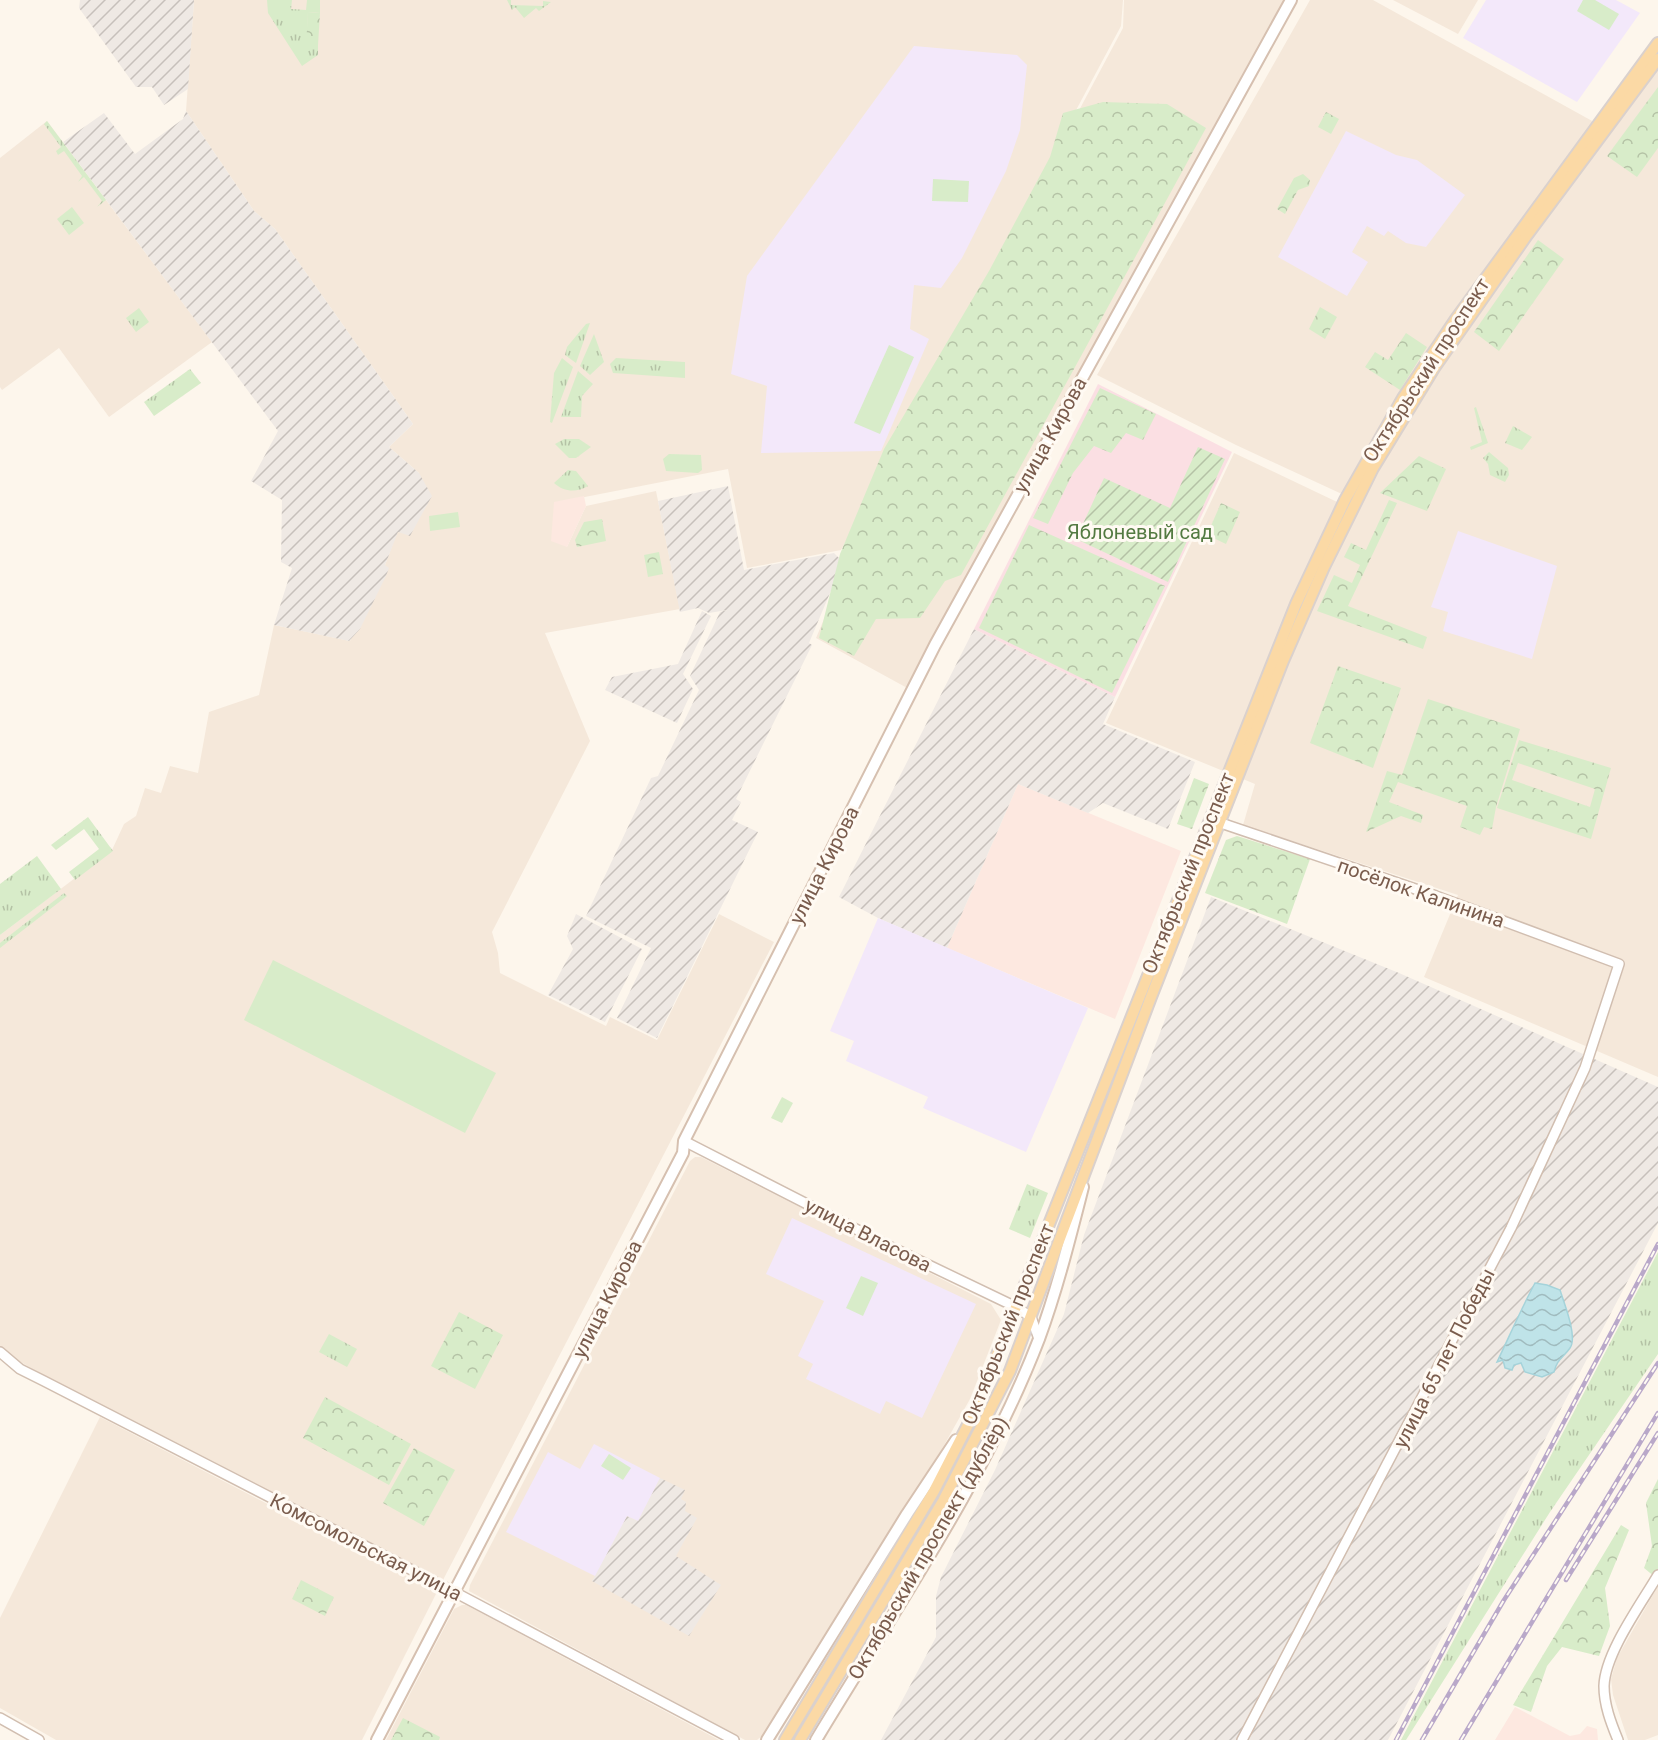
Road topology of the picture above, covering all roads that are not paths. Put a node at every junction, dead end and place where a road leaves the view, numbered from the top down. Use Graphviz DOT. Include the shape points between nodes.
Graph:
graph roads {
  1 [pos="1290,0"];
  2 [pos="1658,43"];
  3 [pos="1658,59"];
  4 [pos="1210,819"];
  5 [pos="1221,823"];
  6 [pos="1619,964"];
  7 [pos="684,1141"];
  8 [pos="1094,1145"];
  9 [pos="1016,1307"];
  10 [pos="1031,1317"];
  11 [pos="1039,1339"];
  12 [pos="0,1352"];
  13 [pos="973,1415"];
  14 [pos="1658,1575"];
  15 [pos="455,1592"];
  16 [pos="0,1718"];
  17 [pos="39,1740"];
  18 [pos="377,1740"];
  19 [pos="734,1740"];
  20 [pos="767,1740"];
  21 [pos="785,1740"];
  22 [pos="800,1740"];
  23 [pos="816,1740"];
  24 [pos="1242,1740"];
  25 [pos="1618,1740"];
  1 -- 7 [label="main road, улица Кирова" via="938,640"];
  2 -- 4 [label="main road, Октябрьский проспект" via="1456,319 1373,448 1296,604"];
  3 -- 5 [label="main road, Октябрьский проспект" via="1527,235 1390,438 1324,567"];
  4 -- 5 [label="street, посёлок Калинина"];
  4 -- 9 [label="main road, Октябрьский проспект"];
  5 -- 6 [label="street, посёлок Калинина"];
  5 -- 8 [label="main road, Октябрьский проспект"];
  6 -- 24 [label="street, улица 65 лет Победы" via="1585,1068 1516,1218"];
  7 -- 9 [label="street, улица Власова"];
  7 -- 15 [label="main road, улица Кирова" via="683,1153"];
  8 -- 10 [label="main road, Октябрьский проспект"];
  8 -- 11 [label="main road, Октябрьский проспект (дублёр)" via="1070,1241"];
  9 -- 10 [label="street, улица Власова"];
  9 -- 13 [label="main road, Октябрьский проспект"];
  10 -- 11 [label="street"];
  10 -- 22 [label="main road, Октябрьский проспект" via="1010,1371 965,1462"];
  11 -- 23 [label="main road, Октябрьский проспект (дублёр)" via="978,1468"];
  12 -- 15 [label="street, Комсомольская улица" via="44,1382"];
  13 -- 20 [label="main road, Октябрьский проспект (дублёр)" via="906,1514"];
  13 -- 21 [label="main road, Октябрьский проспект" via="934,1491"];
  14 -- 25 [label="street" via="1611,1658 1604,1685"];
  15 -- 18 [label="main road, улица Кирова"];
  15 -- 19 [label="street, Комсомольская улица"];
  16 -- 17 [label="street"];
}
